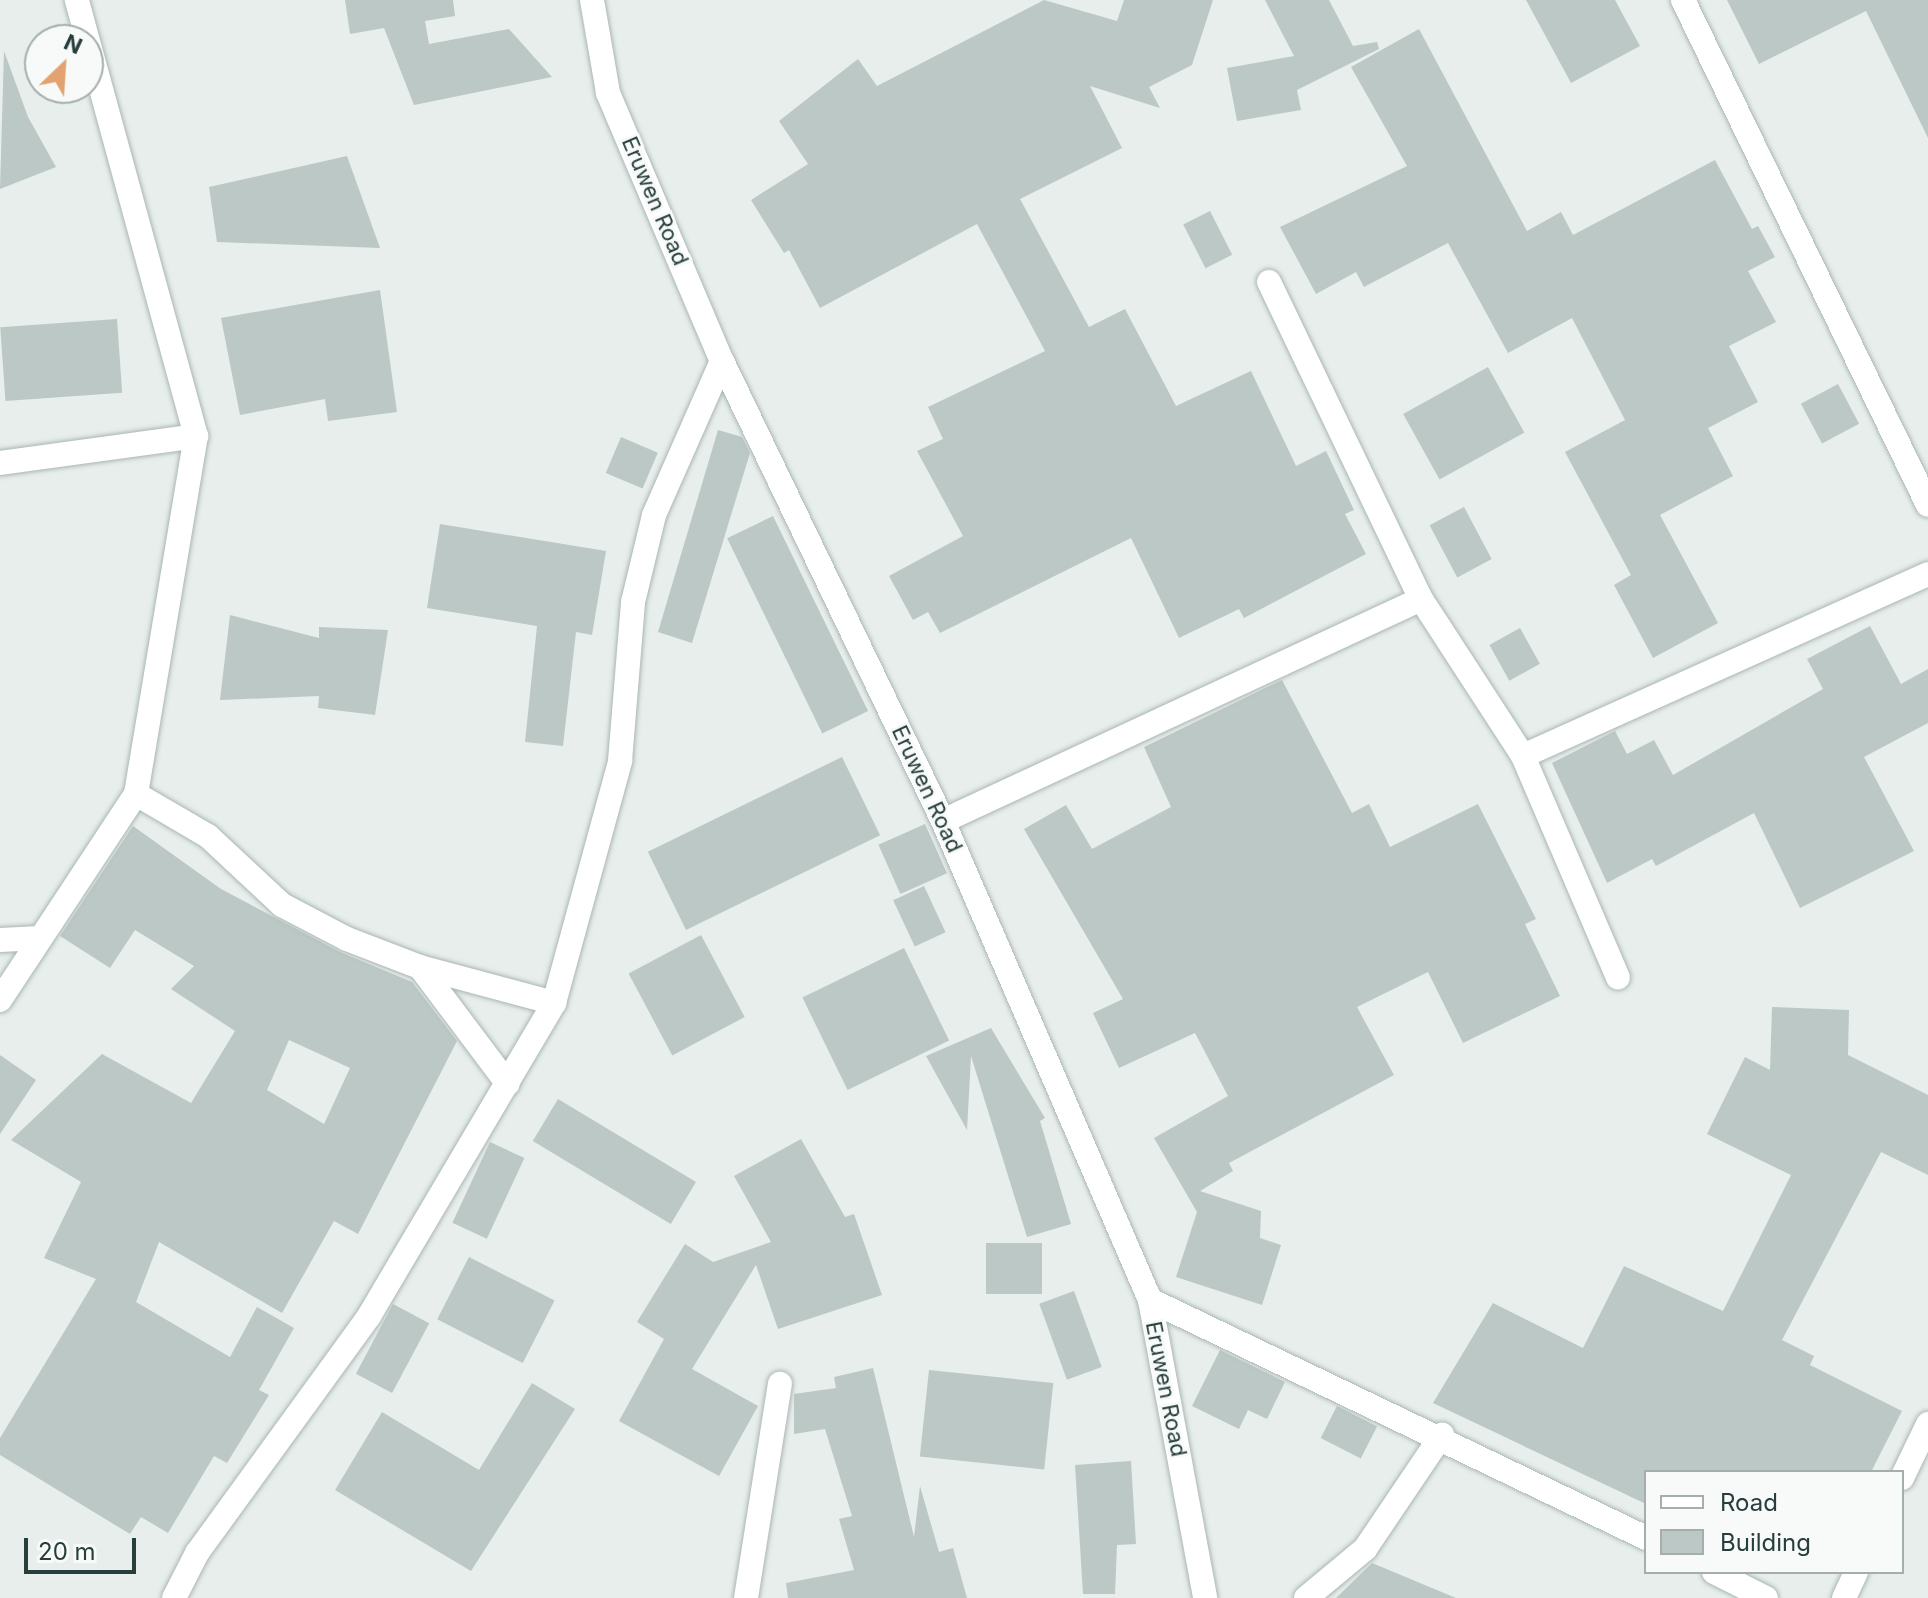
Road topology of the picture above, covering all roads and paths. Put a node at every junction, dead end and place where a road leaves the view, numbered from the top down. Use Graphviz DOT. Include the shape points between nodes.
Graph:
graph roads {
  1 [pos="77,0"];
  2 [pos="592,0"];
  3 [pos="1683,0"];
  4 [pos="1269,282"];
  5 [pos="722,361"];
  6 [pos="196,436"];
  7 [pos="0,463"];
  8 [pos="1928,505"];
  9 [pos="1928,574"];
  10 [pos="1421,599"];
  11 [pos="1523,756"];
  12 [pos="136,794"];
  13 [pos="943,821"];
  14 [pos="40,938"];
  15 [pos="0,940"];
  16 [pos="420,967"];
  17 [pos="1618,978"];
  18 [pos="0,1000"];
  19 [pos="554,1003"];
  20 [pos="508,1084"];
  21 [pos="1150,1300"];
  22 [pos="780,1384"];
  23 [pos="1928,1424"];
  24 [pos="1442,1435"];
  25 [pos="1904,1474"];
  26 [pos="1644,1537"];
  27 [pos="1718,1574"];
  28 [pos="1855,1574"];
  29 [pos="744,1595"];
  30 [pos="174,1598"];
  31 [pos="1205,1598"];
  32 [pos="1306,1598"];
  33 [pos="1766,1598"];
  34 [pos="1844,1598"];
  1 -- 6 [label="street"];
  2 -- 5 [label="street, Eruwen Road" via="608,93"];
  3 -- 8 [label="street"];
  4 -- 10 [label="street"];
  5 -- 13 [label="street, Eruwen Road"];
  5 -- 19 [label="street" via="654,515 633,602 620,761"];
  6 -- 7 [label="street"];
  6 -- 12 [label="street"];
  9 -- 11 [label="street"];
  10 -- 11 [label="street"];
  10 -- 13 [label="street"];
  11 -- 17 [label="street"];
  12 -- 14 [label="street"];
  12 -- 16 [label="street" via="208,836 282,905"];
  13 -- 21 [label="street, Eruwen Road"];
  14 -- 15 [label="street"];
  14 -- 18 [label="street"];
  16 -- 19 [label="street"];
  16 -- 20 [label="street"];
  19 -- 20 [label="street"];
  20 -- 30 [label="street" via="369,1316 197,1553"];
  21 -- 24 [label="street"];
  21 -- 31 [label="street, Eruwen Road"];
  22 -- 29 [label="street"];
  23 -- 25 [label="street"];
  24 -- 26 [label="street"];
  24 -- 32 [label="street" via="1365,1549"];
  27 -- 33 [label="street"];
  28 -- 34 [label="street"];
}
